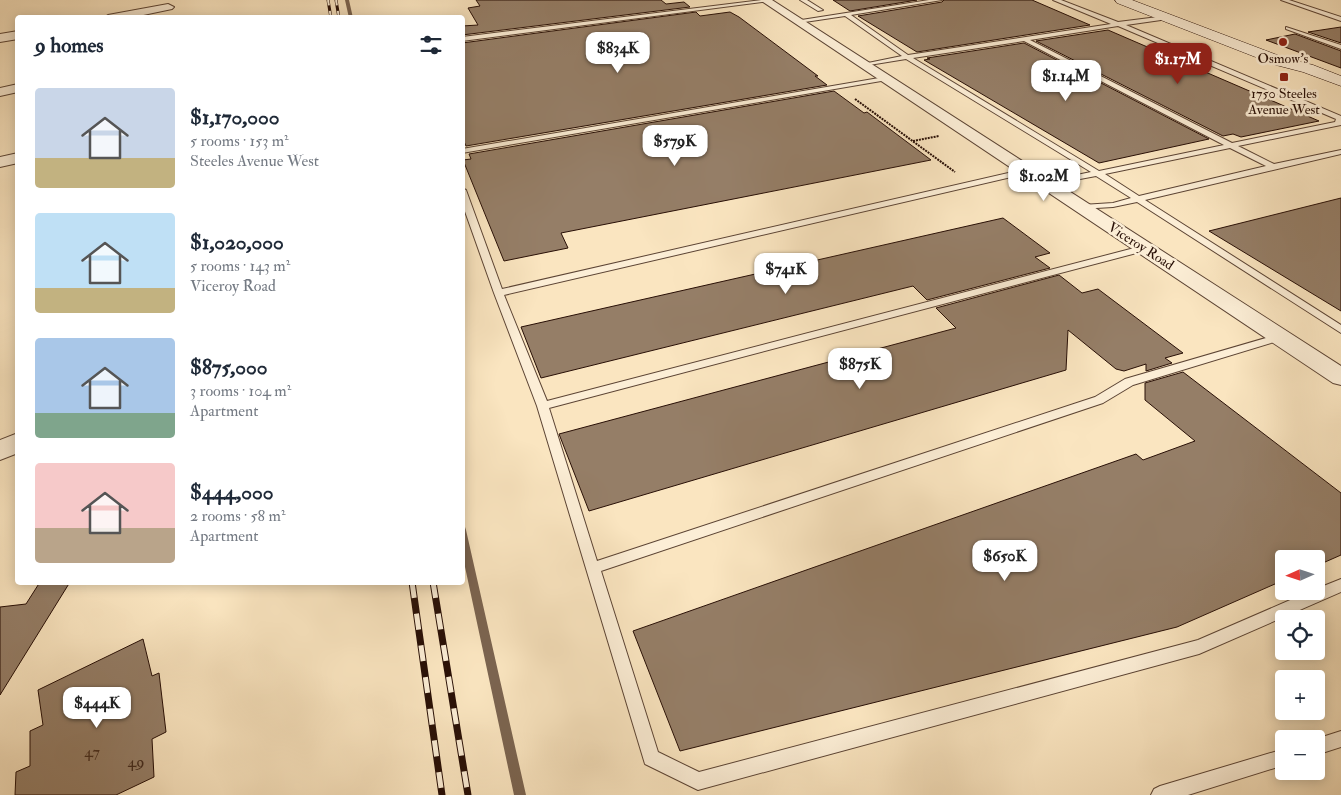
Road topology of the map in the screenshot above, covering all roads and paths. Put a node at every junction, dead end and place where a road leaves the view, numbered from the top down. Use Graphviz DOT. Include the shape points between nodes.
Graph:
graph roads {
  1 [pos="765,0"];
  2 [pos="803,0"];
  3 [pos="910,0"];
  4 [pos="939,0"];
  5 [pos="1056,0"];
  6 [pos="1121,0"];
  7 [pos="1284,0"];
  8 [pos="168,7"];
  9 [pos="820,10"];
  10 [pos="812,12"];
  11 [pos="846,14"];
  12 [pos="124,15"];
  13 [pos="797,17"];
  14 [pos="1166,18"];
  15 [pos="1341,19"];
  16 [pos="1119,24"];
  17 [pos="1288,28"];
  18 [pos="15,36"];
  19 [pos="0,38"];
  20 [pos="465,39"];
  21 [pos="1025,39"];
  22 [pos="1341,47"];
  23 [pos="907,57"];
  24 [pos="1281,62"];
  25 [pos="865,65"];
  26 [pos="885,78"];
  27 [pos="1341,81"];
  28 [pos="838,87"];
  29 [pos="15,89"];
  30 [pos="0,92"];
  31 [pos="1341,95"];
  32 [pos="1235,146"];
  33 [pos="465,150"];
  34 [pos="1341,152"];
  35 [pos="15,159"];
  36 [pos="0,162"];
  37 [pos="1273,166"];
  38 [pos="1026,171"];
  39 [pos="1099,174"];
  40 [pos="972,184"];
  41 [pos="1046,184"];
  42 [pos="465,198"];
  43 [pos="1136,200"];
  44 [pos="1082,207"];
  45 [pos="1145,248"];
  46 [pos="499,293"];
  47 [pos="1341,330"];
  48 [pos="1280,337"];
  49 [pos="1341,377"];
  50 [pos="543,406"];
  51 [pos="15,444"];
  52 [pos="0,451"];
  53 [pos="593,568"];
  54 [pos="1341,585"];
  55 [pos="1341,739"];
  56 [pos="1325,744"];
  57 [pos="1275,760"];
  58 [pos="1160,795"];
  1 -- 13 [label="street, Viceroy Road"];
  1 -- 20 [label="lane"];
  2 -- 9 [label="lane"];
  3 -- 9 [label="lane"];
  4 -- 11 [label="lane"];
  5 -- 16 [label="lane"];
  6 -- 14 [label="main road"];
  7 -- 15 [label="lane"];
  8 -- 12 [label="street"];
  9 -- 10 [label="lane"];
  11 -- 13 [label="lane"];
  11 -- 23 [label="lane"];
  13 -- 25 [label="street, Viceroy Road"];
  14 -- 16 [label="lane"];
  14 -- 24 [label="main road"];
  16 -- 21 [label="lane"];
  16 -- 32 [label="lane" via="1339,118 1339,124 1332,126"];
  17 -- 22 [label="lane"];
  18 -- 19 [label="street"];
  21 -- 23 [label="lane"];
  21 -- 32 [label="lane"];
  23 -- 25 [label="lane"];
  23 -- 39 [label="lane"];
  24 -- 27 [label="main road"];
  24 -- 31 [label="main road" via="1285,72"];
  25 -- 26 [label="street, Viceroy Road"];
  26 -- 28 [label="lane"];
  26 -- 38 [label="street, Viceroy Road"];
  28 -- 33 [label="lane"];
  28 -- 40 [label="path"];
  29 -- 30 [label="street"];
  32 -- 37 [label="lane"];
  32 -- 39 [label="lane"];
  34 -- 37 [label="lane"];
  35 -- 36 [label="street"];
  37 -- 43 [label="lane"];
  38 -- 40 [label="lane"];
  38 -- 41 [label="street, Viceroy Road"];
  39 -- 41 [label="lane"];
  39 -- 43 [label="lane"];
  40 -- 46 [label="lane"];
  41 -- 44 [label="street, Viceroy Road"];
  42 -- 46 [label="lane"];
  43 -- 44 [label="lane"];
  43 -- 47 [label="lane"];
  44 -- 45 [label="street, Viceroy Road"];
  45 -- 48 [label="street, Viceroy Road"];
  45 -- 50 [label="lane"];
  46 -- 50 [label="lane"];
  48 -- 49 [label="street, Viceroy Road"];
  48 -- 53 [label="lane" via="1129,382 1099,400"];
  50 -- 53 [label="lane"];
  51 -- 52 [label="street"];
  53 -- 54 [label="lane" via="651,758 698,780 1198,647"];
  55 -- 56 [label="lane"];
  57 -- 58 [label="lane"];
}
